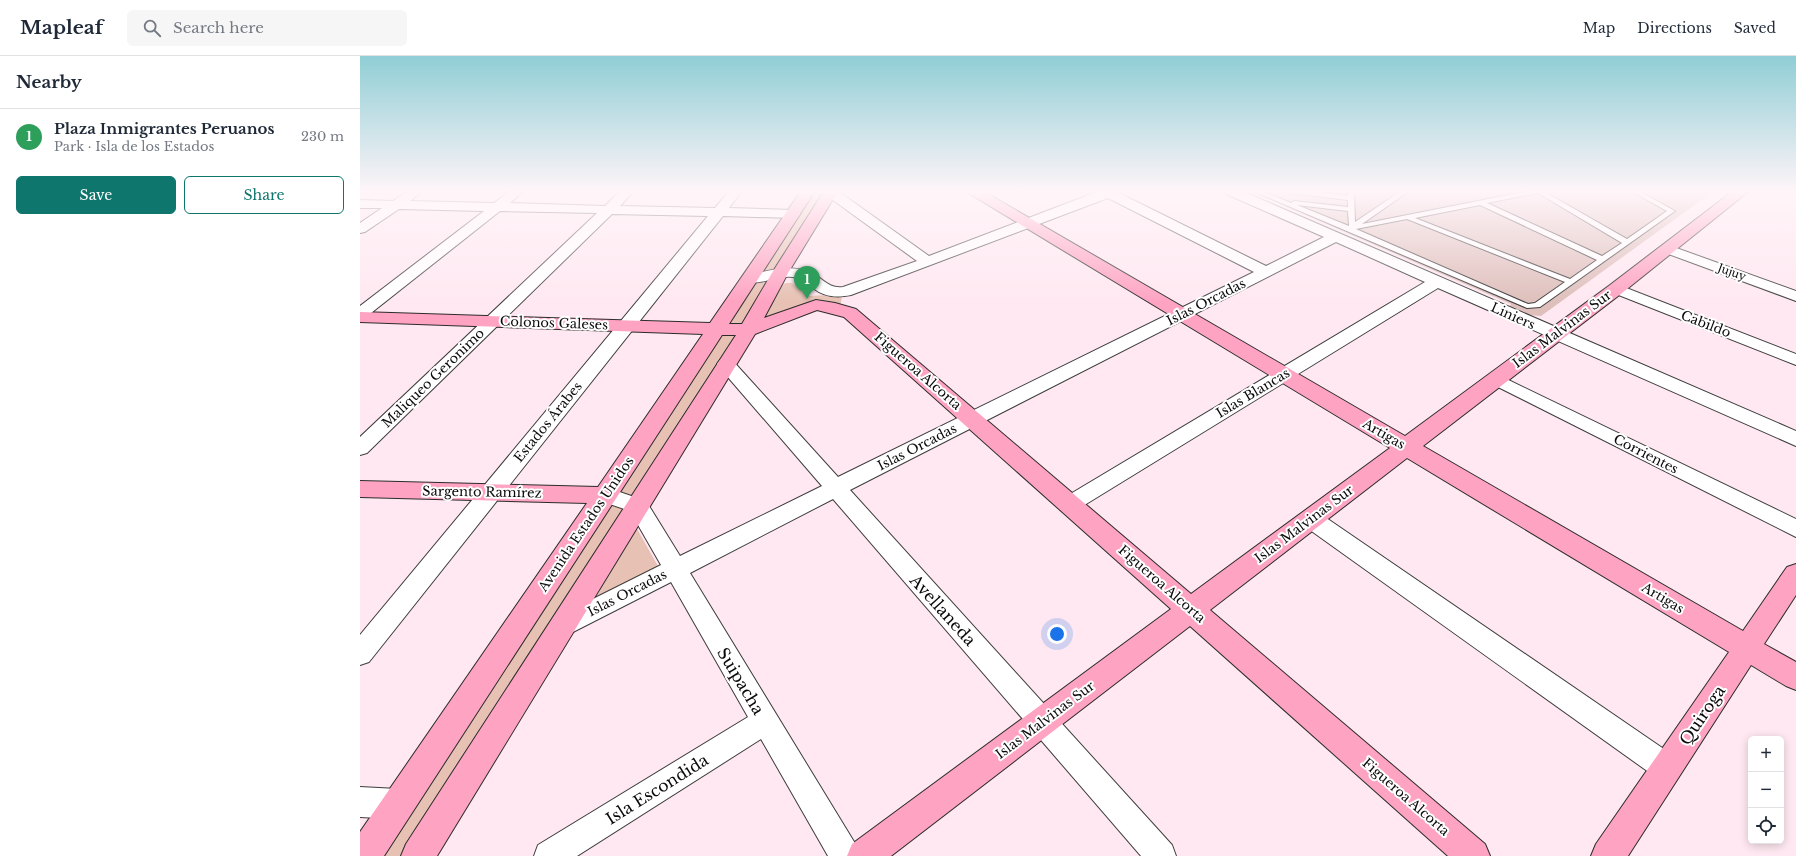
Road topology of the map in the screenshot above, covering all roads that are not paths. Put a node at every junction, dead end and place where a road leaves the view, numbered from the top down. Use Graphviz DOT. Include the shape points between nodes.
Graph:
graph roads {
  1 [pos="471,228"];
  2 [pos="590,228"];
  3 [pos="706,228"];
  4 [pos="784,228"];
  5 [pos="808,228"];
  6 [pos="881,228"];
  7 [pos="1017,228"];
  8 [pos="1035,228"];
  9 [pos="1180,228"];
  10 [pos="1337,228"];
  11 [pos="1339,228"];
  12 [pos="1349,228"];
  13 [pos="1357,228"];
  14 [pos="1436,228"];
  15 [pos="1537,228"];
  16 [pos="1602,228"];
  17 [pos="1646,228"];
  18 [pos="1694,228"];
  19 [pos="1345,231"];
  20 [pos="1626,242"];
  21 [pos="1668,249"];
  22 [pos="1602,259"];
  23 [pos="928,262"];
  24 [pos="1266,272"];
  25 [pos="780,273"];
  26 [pos="751,279"];
  27 [pos="1436,282"];
  28 [pos="1571,282"];
  29 [pos="858,289"];
  30 [pos="1616,289"];
  31 [pos="1796,296"];
  32 [pos="850,313"];
  33 [pos="1182,314"];
  34 [pos="360,316"];
  35 [pos="492,321"];
  36 [pos="627,325"];
  37 [pos="718,328"];
  38 [pos="748,330"];
  39 [pos="1555,334"];
  40 [pos="1796,360"];
  41 [pos="726,364"];
  42 [pos="1283,374"];
  43 [pos="1496,379"];
  44 [pos="973,419"];
  45 [pos="1796,439"];
  46 [pos="1406,447"];
  47 [pos="360,448"];
  48 [pos="835,488"];
  49 [pos="360,489"];
  50 [pos="491,493"];
  51 [pos="605,495"];
  52 [pos="1070,504"];
  53 [pos="638,506"];
  54 [pos="1311,519"];
  55 [pos="1796,529"];
  56 [pos="675,569"];
  57 [pos="1796,574"];
  58 [pos="1191,610"];
  59 [pos="562,626"];
  60 [pos="1747,648"];
  61 [pos="360,654"];
  62 [pos="1796,677"];
  63 [pos="765,722"];
  64 [pos="1042,722"];
  65 [pos="1667,768"];
  66 [pos="360,802"];
  67 [pos="398,804"];
  68 [pos="364,856"];
  69 [pos="418,856"];
  70 [pos="549,856"];
  71 [pos="845,856"];
  72 [pos="864,856"];
  73 [pos="1161,856"];
  74 [pos="1473,856"];
  75 [pos="1608,856"];
  1 -- 34 [label="street"];
  2 -- 35 [label="street, Maliqueo Geronimo"];
  3 -- 36 [label="street, Estados Árabes"];
  4 -- 26 [label="street, Avenida Estados Unidos"];
  5 -- 25 [label="street"];
  6 -- 23 [label="street"];
  7 -- 23 [label="street"];
  8 -- 33 [label="street, Artigas"];
  9 -- 24 [label="street"];
  10 -- 19 [label="street, Liniers"];
  11 -- 19 [label="lane"];
  12 -- 19 [label="lane"];
  13 -- 19 [label="lane"];
  14 -- 28 [label="lane"];
  15 -- 22 [label="lane"];
  16 -- 20 [label="lane"];
  17 -- 20 [label="lane"];
  18 -- 21 [label="street, Islas Malvinas Sur"];
  19 -- 24 [label="street, Islas Orcadas"];
  19 -- 27 [label="street, Liniers"];
  19 -- 28 [label="lane" via="1527,306 1537,305"];
  20 -- 22 [label="lane"];
  21 -- 30 [label="street, Islas Malvinas Sur"];
  21 -- 31 [label="street, Jujuy"];
  22 -- 28 [label="lane"];
  23 -- 29 [label="street"];
  24 -- 33 [label="street, Islas Orcadas"];
  25 -- 26 [label="street"];
  25 -- 29 [label="street" via="802,274 824,289 841,292"];
  25 -- 38 [label="street"];
  26 -- 37 [label="street, Avenida Estados Unidos"];
  27 -- 39 [label="street, Liniers"];
  27 -- 42 [label="street, Islas Blancas"];
  29 -- 32 [label="street" via="847,301"];
  30 -- 39 [label="street, Islas Malvinas Sur"];
  30 -- 40 [label="street, Cabildo"];
  32 -- 38 [label="street" via="816,305"];
  32 -- 44 [label="street, Figueroa Alcorta"];
  33 -- 42 [label="street, Artigas"];
  33 -- 44 [label="street, Islas Orcadas"];
  34 -- 35 [label="street, Colonos Galeses"];
  35 -- 36 [label="street, Colonos Galeses"];
  35 -- 47 [label="street, Maliqueo Geronimo"];
  36 -- 37 [label="street, Colonos Galeses"];
  36 -- 50 [label="street, Estados Árabes"];
  37 -- 38 [label="street, Colonos Galeses"];
  37 -- 51 [label="street, Avenida Estados Unidos"];
  38 -- 41 [label="street"];
  39 -- 43 [label="street, Islas Malvinas Sur"];
  39 -- 45 [label="street, Liniers"];
  41 -- 48 [label="street, Avellaneda"];
  41 -- 53 [label="street"];
  42 -- 46 [label="street, Artigas"];
  42 -- 52 [label="street, Islas Blancas"];
  43 -- 46 [label="street, Islas Malvinas Sur"];
  43 -- 55 [label="street, Corrientes"];
  44 -- 48 [label="street, Islas Orcadas"];
  44 -- 52 [label="street, Figueroa Alcorta"];
  46 -- 54 [label="street, Islas Malvinas Sur"];
  46 -- 60 [label="street, Artigas"];
  48 -- 56 [label="street, Islas Orcadas"];
  48 -- 64 [label="street, Avellaneda"];
  49 -- 50 [label="street, Sargento Ramírez"];
  50 -- 51 [label="street, Sargento Ramírez"];
  50 -- 61 [label="street, Estados Árabes"];
  51 -- 53 [label="street"];
  51 -- 67 [label="street, Avenida Estados Unidos"];
  52 -- 58 [label="street, Figueroa Alcorta"];
  53 -- 56 [label="street, Suipacha"];
  53 -- 59 [label="street"];
  54 -- 58 [label="street, Islas Malvinas Sur"];
  54 -- 65 [label="street"];
  56 -- 59 [label="street, Islas Orcadas"];
  56 -- 63 [label="street, Suipacha"];
  57 -- 60 [label="street, Quiroga"];
  58 -- 64 [label="street, Islas Malvinas Sur"];
  58 -- 74 [label="street, Figueroa Alcorta"];
  59 -- 69 [label="street"];
  60 -- 62 [label="street, Artigas"];
  60 -- 65 [label="street, Quiroga"];
  63 -- 70 [label="street, Isla Escondida"];
  63 -- 71 [label="street, Suipacha"];
  64 -- 72 [label="street, Islas Malvinas Sur"];
  64 -- 73 [label="street, Avellaneda"];
  65 -- 75 [label="street, Quiroga"];
  66 -- 67 [label="street"];
  67 -- 68 [label="street, Avenida Estados Unidos"];
}
